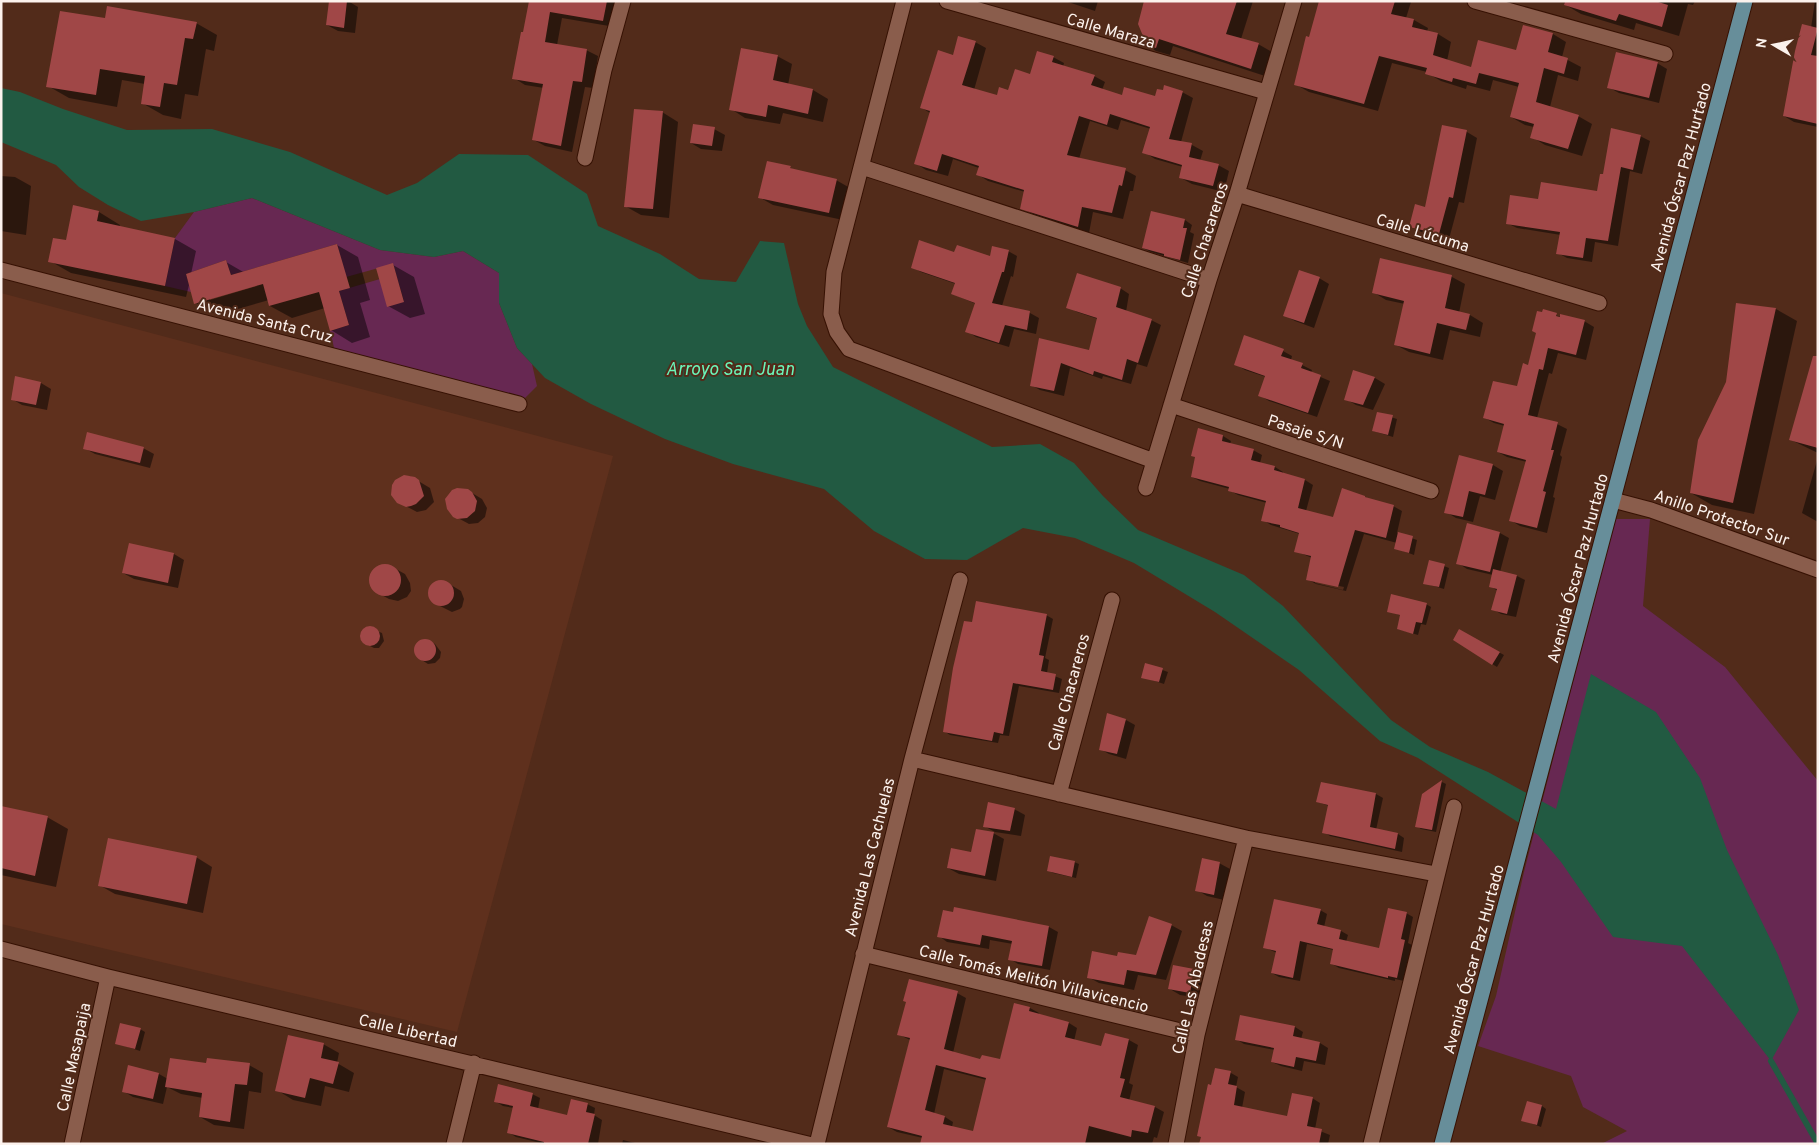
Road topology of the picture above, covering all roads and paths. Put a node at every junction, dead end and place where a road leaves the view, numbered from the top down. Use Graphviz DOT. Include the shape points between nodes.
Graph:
graph roads {
  1 [pos="623,1"];
  2 [pos="904,1"];
  3 [pos="947,1"];
  4 [pos="1294,1"];
  5 [pos="1475,1"];
  6 [pos="1745,1"];
  7 [pos="1665,54"];
  8 [pos="1266,92"];
  9 [pos="585,158"];
  10 [pos="862,167"];
  11 [pos="1237,194"];
  12 [pos="1,270"];
  13 [pos="1209,280"];
  14 [pos="1599,303"];
  15 [pos="520,404"];
  16 [pos="1171,405"];
  17 [pos="1154,461"];
  18 [pos="1146,488"];
  19 [pos="1431,491"];
  20 [pos="1613,500"];
  21 [pos="1818,570"];
  22 [pos="960,580"];
  23 [pos="1112,600"];
  24 [pos="912,759"];
  25 [pos="1059,794"];
  26 [pos="1454,807"];
  27 [pos="1246,838"];
  28 [pos="1436,874"];
  29 [pos="1,949"];
  30 [pos="863,954"];
  31 [pos="108,977"];
  32 [pos="1196,1035"];
  33 [pos="474,1063"];
  34 [pos="72,1144"];
  35 [pos="454,1144"];
  36 [pos="808,1144"];
  37 [pos="817,1144"];
  38 [pos="1176,1144"];
  39 [pos="1372,1144"];
  40 [pos="1442,1144"];
  1 -- 9 [label="street"];
  2 -- 10 [label="street"];
  3 -- 8 [label="street, Calle Maraza"];
  4 -- 8 [label="street, Calle Chacareros"];
  5 -- 7 [label="street"];
  6 -- 20 [label="main road, Avenida Óscar Paz Hurtado"];
  8 -- 11 [label="street, Calle Chacareros"];
  10 -- 13 [label="street"];
  10 -- 17 [label="street" via="834,272 831,314 849,349"];
  11 -- 13 [label="street, Calle Chacareros"];
  11 -- 14 [label="street, Calle Lúcuma"];
  12 -- 15 [label="street, Avenida Santa Cruz"];
  13 -- 16 [label="street, Calle Chacareros"];
  16 -- 17 [label="street, Calle Chacareros"];
  16 -- 19 [label="street, Pasaje S/N"];
  17 -- 18 [label="street, Calle Chacareros"];
  20 -- 21 [label="street, Anillo Protector Sur" via="1651,510"];
  20 -- 40 [label="main road, Avenida Óscar Paz Hurtado"];
  22 -- 24 [label="street, Avenida Las Cachuelas"];
  23 -- 25 [label="street, Calle Chacareros"];
  24 -- 25 [label="street"];
  24 -- 30 [label="street, Avenida Las Cachuelas"];
  25 -- 27 [label="street"];
  26 -- 28 [label="street"];
  27 -- 28 [label="street"];
  27 -- 32 [label="street, Calle Las Abadesas"];
  28 -- 39 [label="street"];
  29 -- 31 [label="street, Calle Libertad"];
  30 -- 32 [label="street, Calle Tomás Melitón Villavicencio"];
  30 -- 37 [label="street, Avenida Las Cachuelas"];
  31 -- 33 [label="street, Calle Libertad"];
  31 -- 34 [label="street, Calle Masapaija"];
  32 -- 38 [label="street, Calle Las Abadesas"];
  33 -- 35 [label="street"];
  33 -- 36 [label="street, Calle Libertad"];
}
